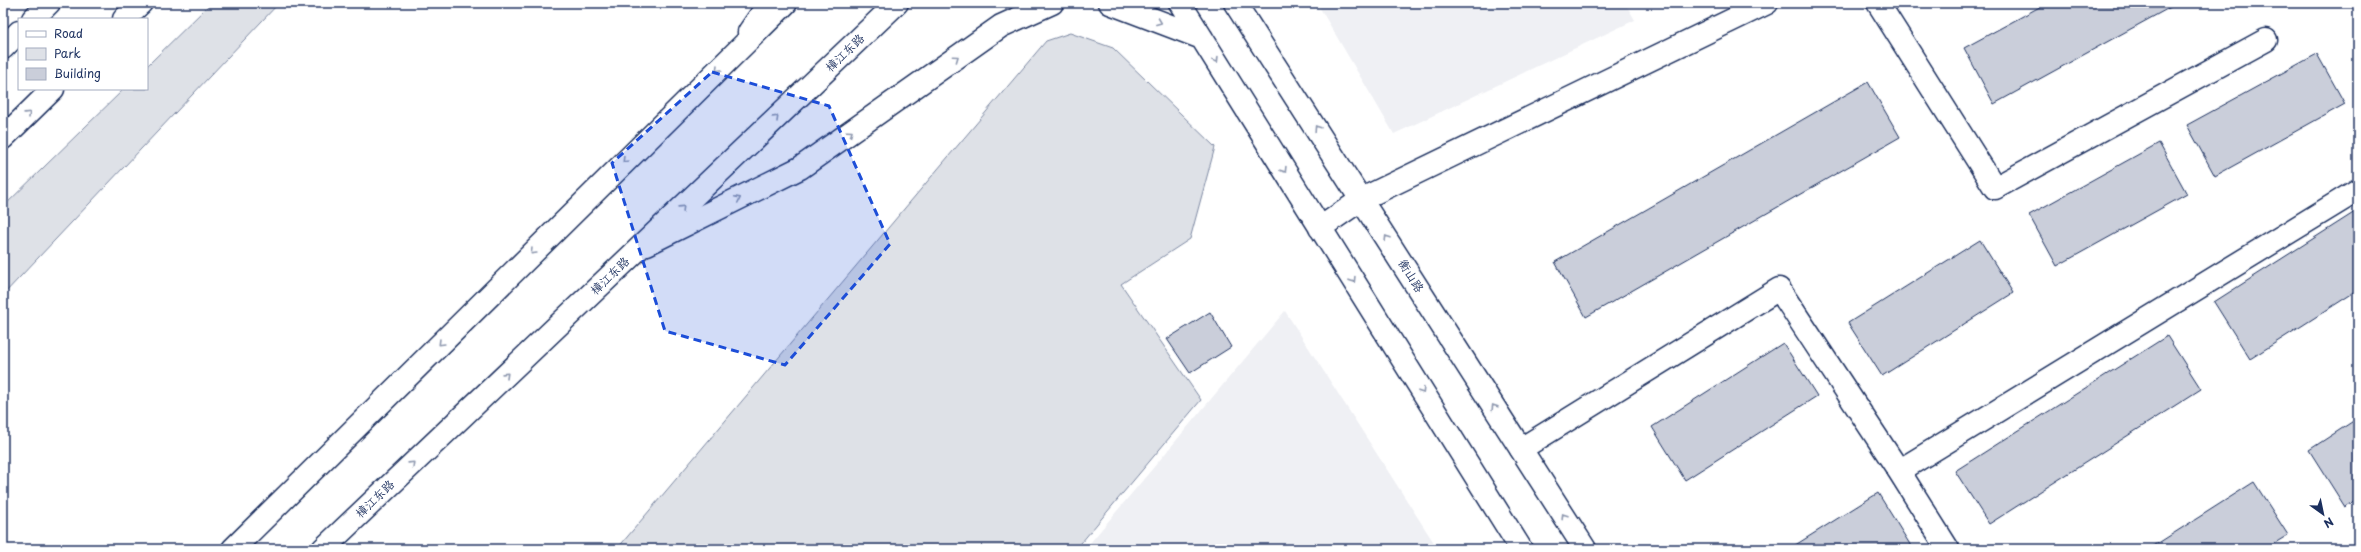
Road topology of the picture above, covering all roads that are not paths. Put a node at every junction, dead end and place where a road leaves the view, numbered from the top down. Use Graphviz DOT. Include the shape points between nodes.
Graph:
graph roads {
  1 [pos="49,3"];
  2 [pos="141,3"];
  3 [pos="769,3"];
  4 [pos="786,3"];
  5 [pos="897,3"];
  6 [pos="1052,3"];
  7 [pos="1110,3"];
  8 [pos="1180,3"];
  9 [pos="1767,3"];
  10 [pos="1878,3"];
  11 [pos="1240,8"];
  12 [pos="34,18"];
  13 [pos="125,18"];
  14 [pos="18,33"];
  15 [pos="1202,38"];
  16 [pos="2266,40"];
  17 [pos="3,48"];
  18 [pos="737,50"];
  19 [pos="52,90"];
  20 [pos="3,138"];
  21 [pos="2358,190"];
  22 [pos="1362,199"];
  23 [pos="1320,228"];
  24 [pos="641,247"];
  25 [pos="1521,449"];
  26 [pos="1899,471"];
  27 [pos="233,549"];
  28 [pos="323,549"];
  29 [pos="1521,549"];
  30 [pos="1585,549"];
  31 [pos="1948,549"];
  1 -- 12 [label="main road"];
  2 -- 13 [label="main road"];
  3 -- 18 [label="main road"];
  4 -- 18 [label="main road"];
  24 -- 5 [label="main road, 樟江东路, one-way"];
  24 -- 6 [label="main road, one-way" via="800,168 1001,26"];
  7 -- 15 [label="main road, one-way"];
  8 -- 15 [label="main road"];
  9 -- 22 [label="main road"];
  10 -- 16 [label="main road" via="1995,188"];
  22 -- 11 [label="main road, 衡山路, one-way"];
  14 -- 17 [label="main road"];
  15 -- 23 [label="main road, one-way"];
  18 -- 27 [label="main road, one-way"];
  20 -- 19 [label="main road, one-way"];
  21 -- 26 [label="main road"];
  22 -- 23 [label="main road"];
  25 -- 22 [label="main road, 衡山路, one-way"];
  23 -- 29 [label="main road, one-way"];
  28 -- 24 [label="main road, 樟江东路, one-way"];
  25 -- 26 [label="main road" via="1779,289"];
  30 -- 25 [label="main road, 衡山路, one-way"];
  26 -- 31 [label="main road"];
}
